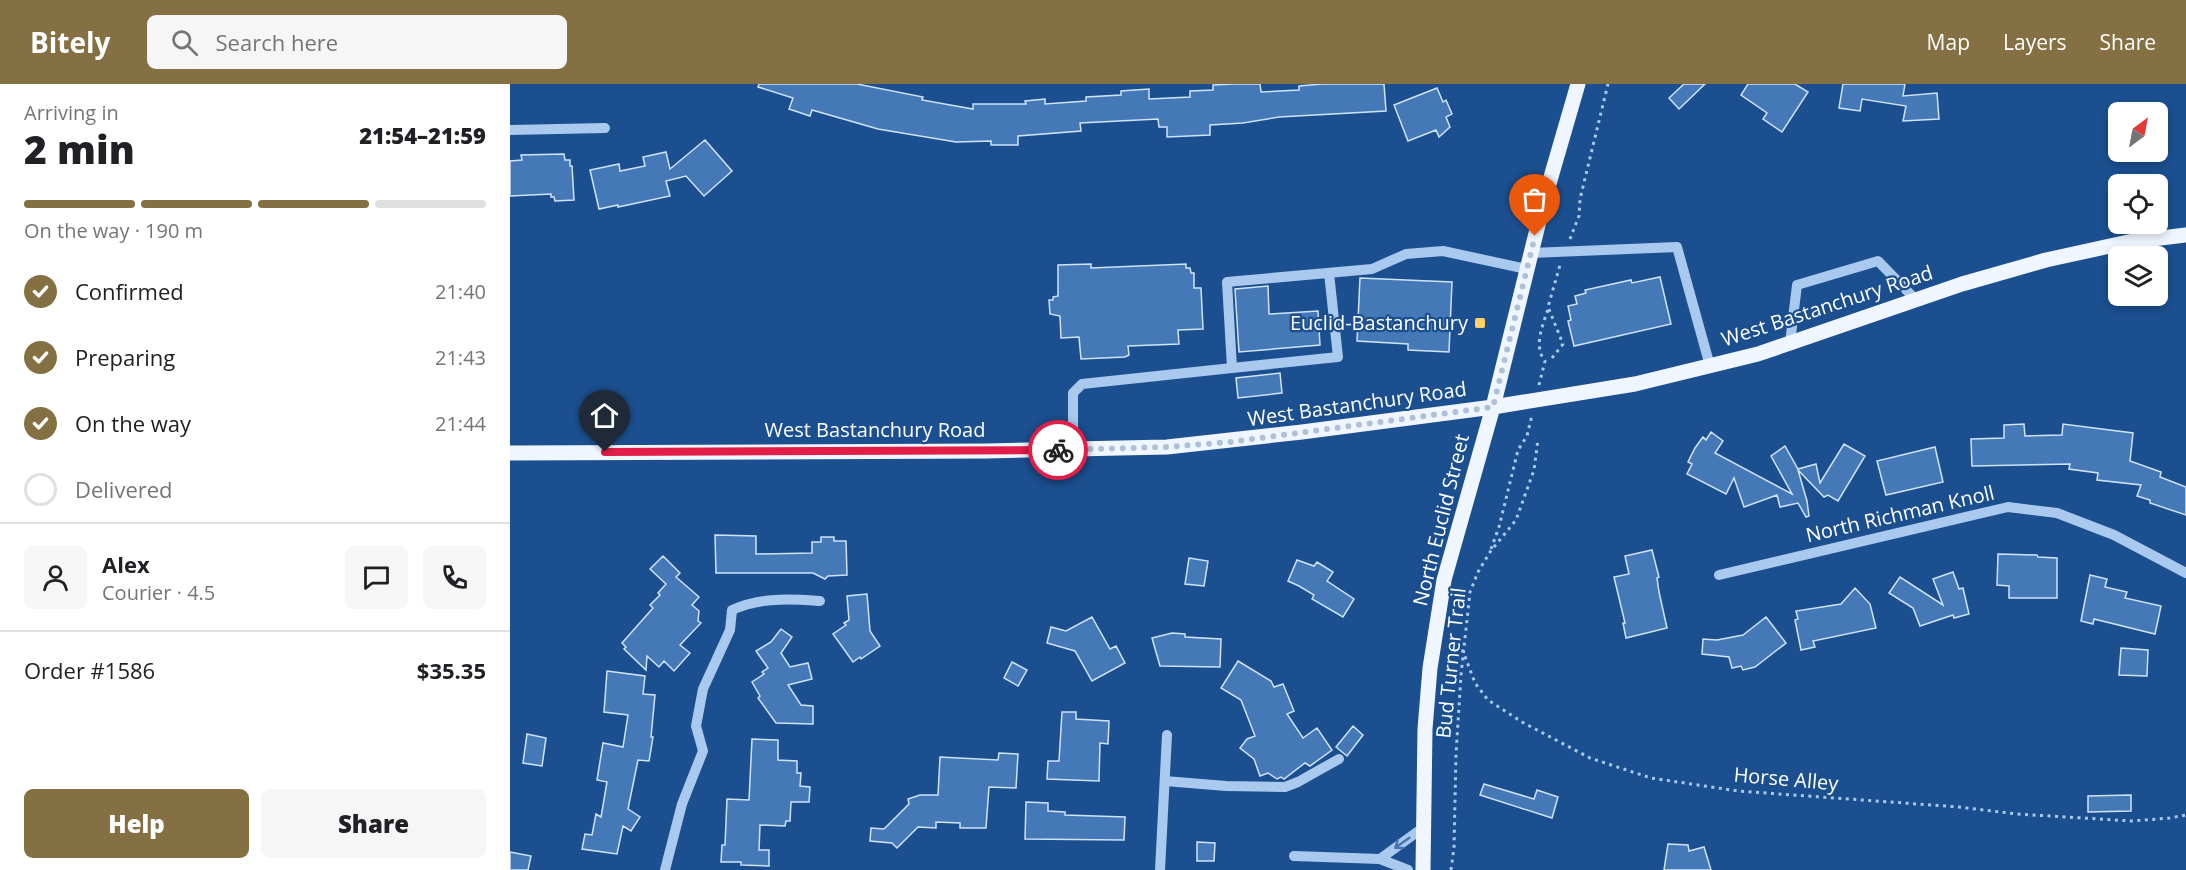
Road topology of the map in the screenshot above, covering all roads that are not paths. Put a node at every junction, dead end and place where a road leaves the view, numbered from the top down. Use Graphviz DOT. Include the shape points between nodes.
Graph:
graph roads {
  1 [pos="1578,84"];
  2 [pos="605,128"];
  3 [pos="510,130"];
  4 [pos="2186,235"];
  5 [pos="1531,253"];
  6 [pos="1527,269"];
  7 [pos="1329,273"];
  8 [pos="1916,300"];
  9 [pos="1791,343"];
  10 [pos="1710,366"];
  11 [pos="1232,368"];
  12 [pos="1493,407"];
  13 [pos="1074,449"];
  14 [pos="510,453"];
  15 [pos="2186,573"];
  16 [pos="1719,575"];
  17 [pos="820,601"];
  18 [pos="1167,735"];
  19 [pos="1339,759"];
  20 [pos="1165,781"];
  21 [pos="1424,827"];
  22 [pos="1294,856"];
  23 [pos="1380,859"];
  24 [pos="665,870"];
  25 [pos="1160,870"];
  26 [pos="1408,870"];
  27 [pos="1423,870"];
  1 -- 5 [label="main road, North Euclid Street"];
  2 -- 3 [label="street"];
  4 -- 8 [label="main road, West Bastanchury Road" via="2128,242 2046,260"];
  5 -- 6 [label="main road, North Euclid Street"];
  5 -- 10 [label="street" via="1677,247"];
  6 -- 7 [label="street" via="1443,251 1406,254 1372,269"];
  6 -- 12 [label="main road, North Euclid Street"];
  7 -- 11 [label="street" via="1227,282"];
  7 -- 11 [label="street" via="1338,357"];
  8 -- 9 [label="main road, West Bastanchury Road"];
  8 -- 9 [label="street" via="1878,261 1797,285"];
  9 -- 10 [label="main road, West Bastanchury Road"];
  10 -- 12 [label="main road, West Bastanchury Road" via="1635,384"];
  11 -- 13 [label="street" via="1082,384 1072,393"];
  12 -- 13 [label="main road, West Bastanchury Road" via="1220,443"];
  12 -- 21 [label="main road, North Euclid Street" via="1444,580 1425,729"];
  13 -- 14 [label="main road, West Bastanchury Road"];
  15 -- 16 [label="street, North Richman Knoll" via="2114,535 2057,513 2008,507"];
  17 -- 24 [label="street" via="781,598 732,610 730,630 703,688 696,726 703,751 682,804"];
  18 -- 20 [label="street"];
  19 -- 20 [label="street" via="1285,787"];
  20 -- 25 [label="street"];
  21 -- 23 [label="street, one-way"];
  21 -- 27 [label="main road, North Euclid Street"];
  22 -- 23 [label="street"];
  23 -- 26 [label="street"];
}
